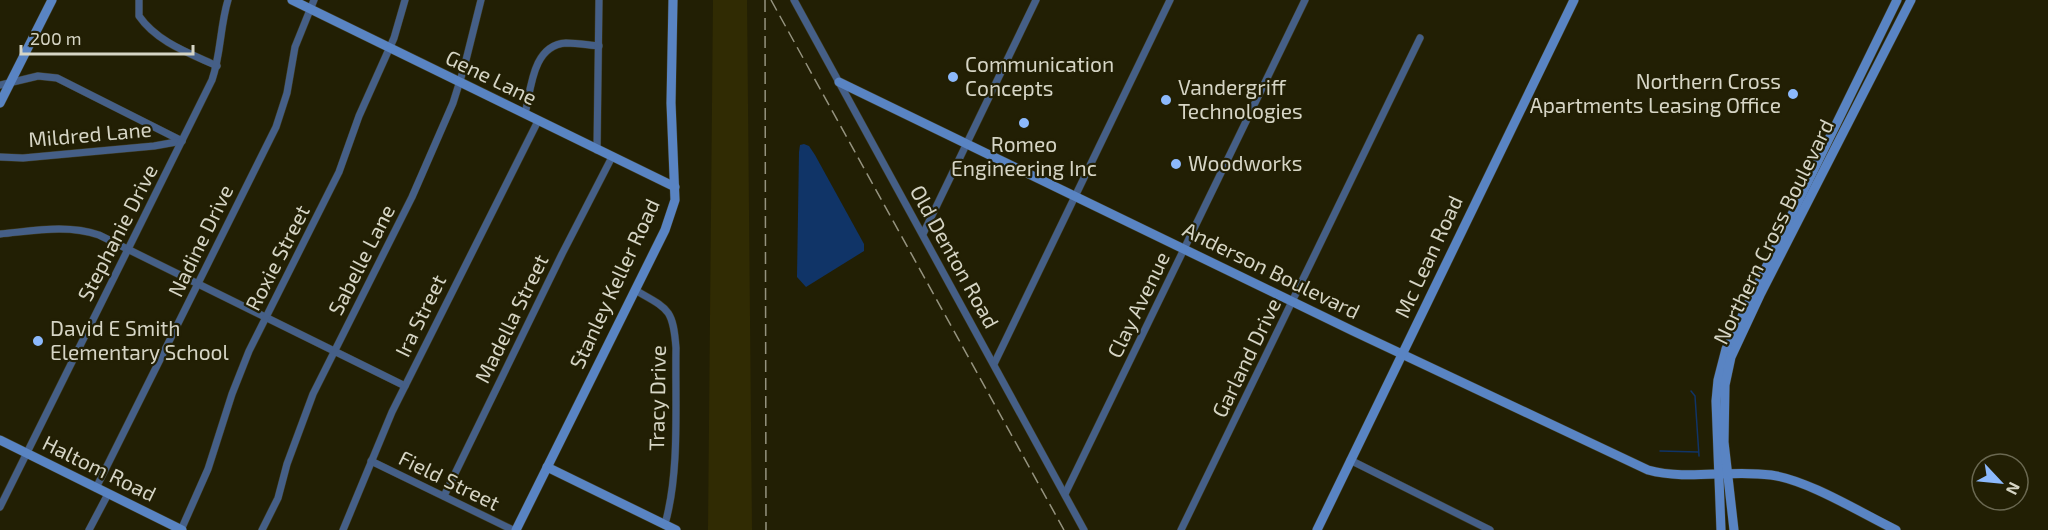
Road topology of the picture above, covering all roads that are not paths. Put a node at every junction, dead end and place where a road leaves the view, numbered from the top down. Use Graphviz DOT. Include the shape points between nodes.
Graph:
graph roads {
  1 [pos="52,0"];
  2 [pos="139,0"];
  3 [pos="228,0"];
  4 [pos="292,0"];
  5 [pos="405,0"];
  6 [pos="481,0"];
  7 [pos="599,0"];
  8 [pos="673,0"];
  9 [pos="794,0"];
  10 [pos="1036,0"];
  11 [pos="1170,0"];
  12 [pos="1305,0"];
  13 [pos="1574,0"];
  14 [pos="1897,0"];
  15 [pos="1911,0"];
  16 [pos="312,4"];
  17 [pos="1420,38"];
  18 [pos="599,46"];
  19 [pos="389,48"];
  20 [pos="217,66"];
  21 [pos="460,82"];
  22 [pos="839,82"];
  23 [pos="5,84"];
  24 [pos="1857,96"];
  25 [pos="0,103"];
  26 [pos="525,114"];
  27 [pos="538,121"];
  28 [pos="182,141"];
  29 [pos="968,143"];
  30 [pos="597,150"];
  31 [pos="0,157"];
  32 [pos="612,157"];
  33 [pos="675,187"];
  34 [pos="1076,195"];
  35 [pos="0,234"];
  36 [pos="923,234"];
  37 [pos="1185,248"];
  38 [pos="128,249"];
  39 [pos="198,285"];
  40 [pos="635,290"];
  41 [pos="1293,301"];
  42 [pos="266,318"];
  43 [pos="335,352"];
  44 [pos="1404,354"];
  45 [pos="994,364"];
  46 [pos="405,387"];
  47 [pos="0,440"];
  48 [pos="27,454"];
  49 [pos="1350,460"];
  50 [pos="371,461"];
  51 [pos="547,467"];
  52 [pos="1723,475"];
  53 [pos="96,488"];
  54 [pos="108,494"];
  55 [pos="1065,494"];
  56 [pos="444,496"];
  57 [pos="0,507"];
  58 [pos="665,524"];
  59 [pos="1319,529"];
  60 [pos="89,530"];
  61 [pos="181,530"];
  62 [pos="262,530"];
  63 [pos="343,530"];
  64 [pos="515,530"];
  65 [pos="676,530"];
  66 [pos="1084,530"];
  67 [pos="1181,530"];
  68 [pos="1490,530"];
  69 [pos="1721,530"];
  70 [pos="1734,530"];
  71 [pos="1896,530"];
  1 -- 23 [label="street"];
  2 -- 20 [label="street" via="139,16 153,32"];
  3 -- 20 [label="street, Stephanie Drive"];
  4 -- 16 [label="street, Gene Lane"];
  5 -- 19 [label="street, Roxie Street"];
  6 -- 21 [label="street, Sabelle Lane"];
  7 -- 18 [label="street"];
  8 -- 33 [label="street, Stanley Keller Road" via="671,103"];
  9 -- 22 [label="street, Old Denton Road"];
  10 -- 29 [label="street"];
  11 -- 34 [label="street"];
  12 -- 37 [label="street, Clay Avenue"];
  13 -- 44 [label="street, Mc Lean Road"];
  14 -- 24 [label="street, Northern Cross Boulevard"];
  15 -- 24 [label="street, Northern Cross Boulevard"];
  16 -- 19 [label="street, Gene Lane"];
  16 -- 39 [label="street, Nadine Drive" via="295,47 276,127"];
  17 -- 41 [label="street, Garland Drive"];
  18 -- 26 [label="street" via="568,43 545,52 536,66"];
  18 -- 30 [label="street"];
  19 -- 21 [label="street, Gene Lane"];
  19 -- 42 [label="street, Roxie Street" via="339,172"];
  20 -- 28 [label="street, Stephanie Drive"];
  21 -- 26 [label="street, Gene Lane"];
  21 -- 43 [label="street, Sabelle Lane" via="412,197"];
  22 -- 29 [label="street, Anderson Boulevard"];
  22 -- 36 [label="street, Old Denton Road"];
  23 -- 25 [label="street"];
  23 -- 28 [label="street" via="38,76 57,78"];
  24 -- 52 [label="street, Northern Cross Boulevard" via="1736,344 1725,385"];
  26 -- 27 [label="street, Gene Lane"];
  27 -- 30 [label="street, Gene Lane"];
  27 -- 46 [label="street, Ira Street"];
  28 -- 31 [label="street, Mildred Lane" via="23,158"];
  28 -- 38 [label="street, Stephanie Drive"];
  29 -- 34 [label="street, Anderson Boulevard"];
  29 -- 36 [label="street"];
  30 -- 32 [label="street, Gene Lane"];
  32 -- 33 [label="street, Gene Lane"];
  32 -- 56 [label="street, Madella Street"];
  33 -- 40 [label="street, Stanley Keller Road" via="671,216"];
  34 -- 37 [label="street, Anderson Boulevard"];
  34 -- 45 [label="street"];
  35 -- 38 [label="street" via="86,231"];
  36 -- 45 [label="street, Old Denton Road"];
  37 -- 41 [label="street, Anderson Boulevard"];
  37 -- 55 [label="street, Clay Avenue"];
  38 -- 39 [label="street"];
  38 -- 48 [label="street, Stephanie Drive"];
  39 -- 42 [label="street"];
  39 -- 53 [label="street, Nadine Drive"];
  40 -- 51 [label="street, Stanley Keller Road"];
  40 -- 58 [label="street, Tracy Drive" via="665,308 675,328 674,468"];
  41 -- 44 [label="street, Anderson Boulevard"];
  41 -- 67 [label="street, Garland Drive"];
  42 -- 43 [label="street"];
  42 -- 61 [label="street, Roxie Street" via="249,351 208,469"];
  43 -- 46 [label="street"];
  43 -- 62 [label="street, Sabelle Lane" via="314,394 278,498"];
  44 -- 49 [label="street, Mc Lean Road"];
  44 -- 52 [label="street, Anderson Boulevard" via="1648,470 1674,476"];
  45 -- 55 [label="street, Old Denton Road"];
  46 -- 50 [label="street, Ira Street"];
  47 -- 48 [label="street, Haltom Road"];
  48 -- 53 [label="street, Haltom Road"];
  48 -- 57 [label="street, Stephanie Drive"];
  49 -- 59 [label="street, Mc Lean Road"];
  49 -- 68 [label="street"];
  50 -- 56 [label="street, Field Street"];
  50 -- 63 [label="street, Ira Street"];
  51 -- 58 [label="street"];
  51 -- 64 [label="street, Stanley Keller Road"];
  52 -- 69 [label="street, Northern Cross Boulevard"];
  52 -- 70 [label="street, Northern Cross Boulevard"];
  52 -- 71 [label="street, Anderson Boulevard" via="1769,475 1795,481"];
  53 -- 54 [label="street, Haltom Road"];
  54 -- 60 [label="street"];
  54 -- 61 [label="street, Haltom Road"];
  55 -- 66 [label="street, Old Denton Road"];
  56 -- 64 [label="street, Field Street"];
  58 -- 65 [label="street"];
}
